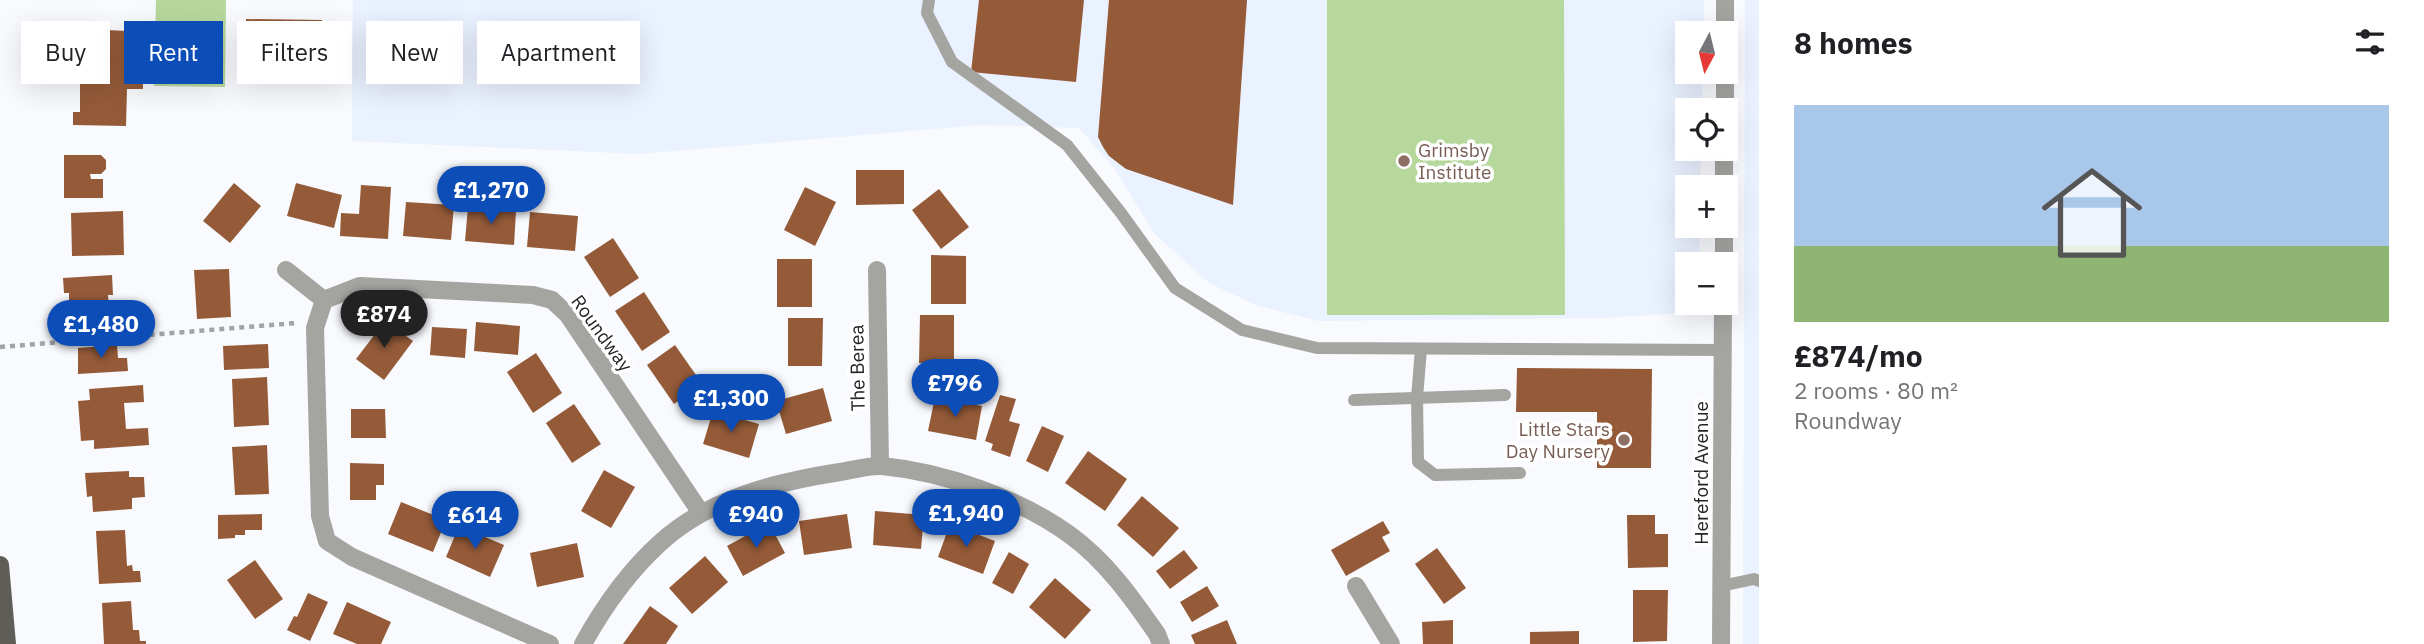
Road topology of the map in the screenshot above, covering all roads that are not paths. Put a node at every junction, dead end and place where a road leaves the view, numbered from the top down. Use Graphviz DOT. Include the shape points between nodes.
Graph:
graph roads {
  1 [pos="929,0"];
  2 [pos="1726,0"];
  3 [pos="1725,21"];
  4 [pos="286,270"];
  5 [pos="877,270"];
  6 [pos="324,300"];
  7 [pos="1723,315"];
  8 [pos="1421,349"];
  9 [pos="1723,350"];
  10 [pos="1505,395"];
  11 [pos="1417,398"];
  12 [pos="1354,400"];
  13 [pos="880,466"];
  14 [pos="1520,473"];
  15 [pos="701,513"];
  16 [pos="0,565"];
  17 [pos="1759,580"];
  18 [pos="1356,586"];
  19 [pos="1721,586"];
  20 [pos="8,644"];
  21 [pos="550,644"];
  22 [pos="583,644"];
  23 [pos="1161,644"];
  24 [pos="1391,644"];
  25 [pos="1721,644"];
  1 -- 8 [label="lane" via="927,13 952,62 1066,145 1175,288 1242,330 1317,348"];
  2 -- 3 [label="street"];
  4 -- 6 [label="street"];
  5 -- 13 [label="street, The Berea"];
  6 -- 15 [label="street, Roundway" via="360,286 533,295 552,300 568,315"];
  6 -- 21 [label="street" via="316,328 320,516 327,541 352,557"];
  7 -- 9 [label="street, Hereford Avenue"];
  8 -- 9 [label="lane"];
  8 -- 11 [label="lane"];
  9 -- 19 [label="street, Hereford Avenue"];
  10 -- 11 [label="lane"];
  11 -- 12 [label="lane"];
  11 -- 14 [label="lane" via="1418,462 1435,475"];
  13 -- 15 [label="street" via="787,481"];
  13 -- 23 [label="street" via="950,479 1015,501 1071,535 1119,581"];
  15 -- 22 [label="street" via="661,542 625,579"];
  16 -- 20 [label="main road"];
  17 -- 19 [label="lane"];
  18 -- 24 [label="street"];
  19 -- 25 [label="street, Hereford Avenue"];
}
